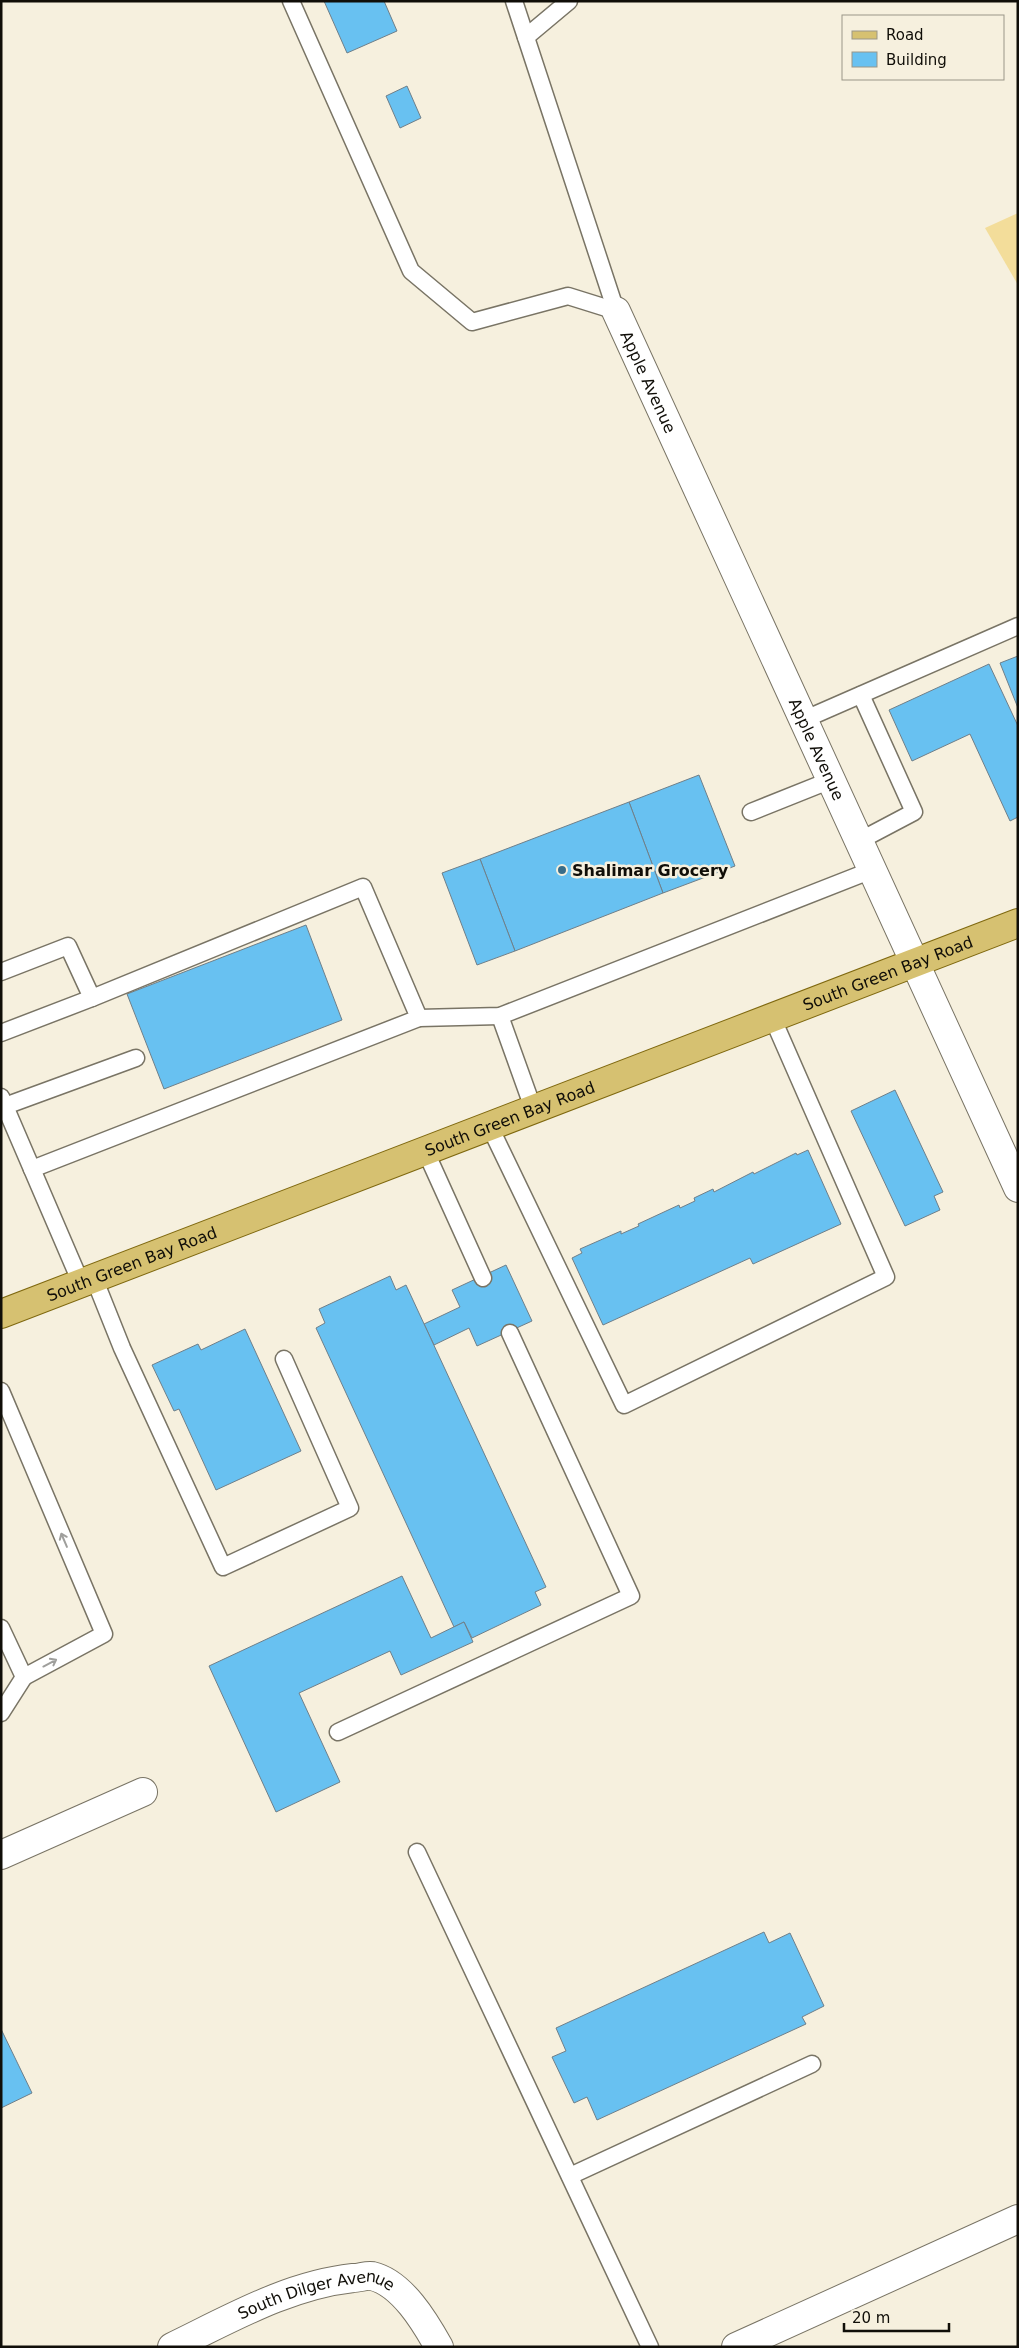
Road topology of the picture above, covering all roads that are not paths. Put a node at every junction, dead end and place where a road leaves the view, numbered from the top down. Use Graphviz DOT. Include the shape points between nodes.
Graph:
graph roads {
  1 [pos="291,1"];
  2 [pos="514,1"];
  3 [pos="569,1"];
  4 [pos="526,37"];
  5 [pos="616,311"];
  6 [pos="1018,626"];
  7 [pos="861,695"];
  8 [pos="804,720"];
  9 [pos="831,780"];
  10 [pos="751,812"];
  11 [pos="859,841"];
  12 [pos="872,870"];
  13 [pos="1018,923"];
  14 [pos="915,962"];
  15 [pos="1,972"];
  16 [pos="92,998"];
  17 [pos="500,1016"];
  18 [pos="772,1017"];
  19 [pos="419,1018"];
  20 [pos="1,1033"];
  21 [pos="136,1058"];
  22 [pos="3,1101"];
  23 [pos="534,1108"];
  24 [pos="489,1125"];
  25 [pos="425,1150"];
  26 [pos="32,1169"];
  27 [pos="1018,1188"];
  28 [pos="483,1278"];
  29 [pos="88,1281"];
  30 [pos="1,1314"];
  31 [pos="510,1333"];
  32 [pos="284,1359"];
  33 [pos="1,1391"];
  34 [pos="1,1628"];
  35 [pos="24,1677"];
  36 [pos="1,1713"];
  37 [pos="338,1732"];
  38 [pos="143,1792"];
  39 [pos="417,1852"];
  40 [pos="1,1855"];
  41 [pos="812,2064"];
  42 [pos="570,2176"];
  43 [pos="1018,2218"];
  44 [pos="172,2347"];
  45 [pos="439,2347"];
  46 [pos="650,2347"];
  47 [pos="736,2347"];
  1 -- 5 [label="lane" via="411,271 472,322 568,296"];
  2 -- 4 [label="lane"];
  3 -- 4 [label="lane"];
  4 -- 5 [label="lane"];
  5 -- 8 [label="street, Apple Avenue"];
  6 -- 7 [label="lane"];
  7 -- 8 [label="lane"];
  7 -- 11 [label="lane" via="914,812"];
  8 -- 9 [label="street, Apple Avenue"];
  9 -- 10 [label="lane"];
  9 -- 11 [label="street, Apple Avenue"];
  11 -- 12 [label="street, Apple Avenue"];
  12 -- 14 [label="street, Apple Avenue"];
  12 -- 17 [label="lane"];
  13 -- 14 [label="main road, South Green Bay Road"];
  14 -- 18 [label="main road, South Green Bay Road"];
  14 -- 27 [label="street, Apple Avenue"];
  15 -- 16 [label="lane" via="68,946"];
  16 -- 19 [label="lane" via="363,887"];
  16 -- 20 [label="lane"];
  17 -- 19 [label="lane"];
  17 -- 23 [label="lane"];
  18 -- 23 [label="main road, South Green Bay Road"];
  18 -- 24 [label="lane" via="886,1277 624,1405"];
  19 -- 26 [label="lane"];
  21 -- 22 [label="lane"];
  22 -- 26 [label="lane"];
  23 -- 24 [label="main road, South Green Bay Road"];
  24 -- 25 [label="main road, South Green Bay Road"];
  25 -- 28 [label="lane"];
  25 -- 29 [label="main road, South Green Bay Road"];
  26 -- 29 [label="lane"];
  29 -- 30 [label="main road, South Green Bay Road"];
  29 -- 32 [label="lane" via="124,1351 223,1567 350,1508"];
  31 -- 37 [label="lane" via="631,1596"];
  35 -- 33 [label="lane, one-way" via="104,1634"];
  34 -- 35 [label="lane"];
  35 -- 36 [label="lane"];
  38 -- 40 [label="street"];
  39 -- 42 [label="lane"];
  41 -- 42 [label="lane"];
  42 -- 46 [label="lane"];
  43 -- 47 [label="street"];
  44 -- 45 [label="street, South Dilger Avenue" via="292,2290 372,2276 397,2289 423,2319"];
}
